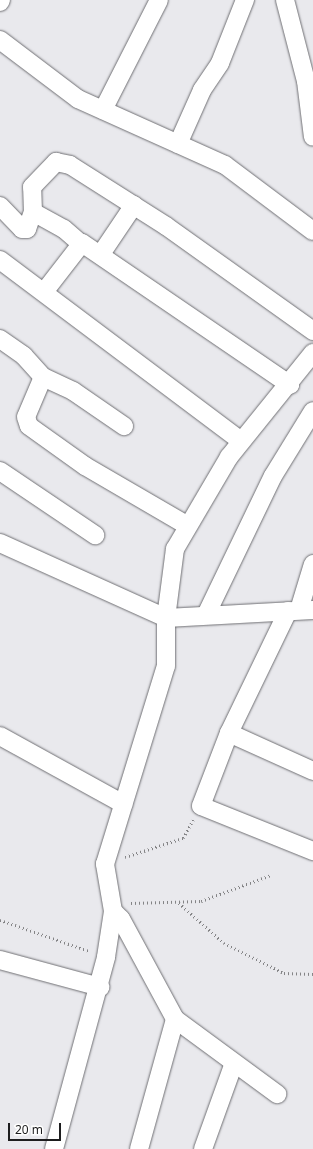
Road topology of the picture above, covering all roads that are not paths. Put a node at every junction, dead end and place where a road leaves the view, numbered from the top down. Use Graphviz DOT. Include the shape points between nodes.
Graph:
graph roads {
  1 [pos="245,0"];
  2 [pos="285,0"];
  3 [pos="156,1"];
  4 [pos="0,40"];
  5 [pos="310,105"];
  6 [pos="103,110"];
  7 [pos="313,137"];
  8 [pos="178,144"];
  9 [pos="134,205"];
  10 [pos="0,206"];
  11 [pos="33,212"];
  12 [pos="313,231"];
  13 [pos="80,243"];
  14 [pos="101,254"];
  15 [pos="0,260"];
  16 [pos="44,292"];
  17 [pos="313,331"];
  18 [pos="0,339"];
  19 [pos="313,355"];
  20 [pos="43,377"];
  21 [pos="290,385"];
  22 [pos="313,411"];
  23 [pos="124,426"];
  24 [pos="241,441"];
  25 [pos="0,471"];
  26 [pos="188,526"];
  27 [pos="95,535"];
  28 [pos="0,543"];
  29 [pos="313,564"];
  30 [pos="300,610"];
  31 [pos="206,615"];
  32 [pos="166,618"];
  33 [pos="229,733"];
  34 [pos="0,736"];
  35 [pos="313,771"];
  36 [pos="123,804"];
  37 [pos="313,850"];
  38 [pos="112,907"];
  39 [pos="0,960"];
  40 [pos="100,987"];
  41 [pos="175,1019"];
  42 [pos="234,1064"];
  43 [pos="276,1094"];
  44 [pos="54,1149"];
  45 [pos="139,1149"];
  46 [pos="203,1149"];
  1 -- 8 [label="street" via="220,63 202,90"];
  2 -- 5 [label="street"];
  3 -- 6 [label="street"];
  4 -- 6 [label="street" via="61,89"];
  5 -- 7 [label="street"];
  6 -- 8 [label="street"];
  8 -- 12 [label="street" via="225,165"];
  9 -- 11 [label="street" via="70,165 56,162 32,187"];
  9 -- 14 [label="street"];
  9 -- 17 [label="street"];
  10 -- 11 [label="street" via="24,230"];
  11 -- 13 [label="street" via="64,229"];
  13 -- 14 [label="street"];
  13 -- 16 [label="street"];
  14 -- 21 [label="street"];
  15 -- 16 [label="street"];
  16 -- 24 [label="street"];
  18 -- 20 [label="street" via="24,356"];
  19 -- 21 [label="street"];
  20 -- 23 [label="street" via="73,391"];
  20 -- 26 [label="street" via="26,418 29,426 85,466"];
  21 -- 24 [label="street"];
  22 -- 31 [label="street" via="273,476"];
  24 -- 26 [label="street"];
  25 -- 27 [label="street"];
  26 -- 32 [label="street" via="175,549"];
  28 -- 32 [label="street"];
  29 -- 30 [label="street"];
  30 -- 31 [label="street"];
  30 -- 33 [label="street"];
  31 -- 32 [label="street"];
  32 -- 36 [label="street" via="166,666 143,748"];
  33 -- 35 [label="street"];
  33 -- 37 [label="street" via="201,806"];
  34 -- 36 [label="street"];
  36 -- 38 [label="street" via="105,864"];
  38 -- 40 [label="street"];
  38 -- 41 [label="street" via="123,922"];
  39 -- 40 [label="street"];
  40 -- 44 [label="street"];
  41 -- 42 [label="street"];
  41 -- 45 [label="street"];
  42 -- 43 [label="street"];
  42 -- 46 [label="street"];
}
